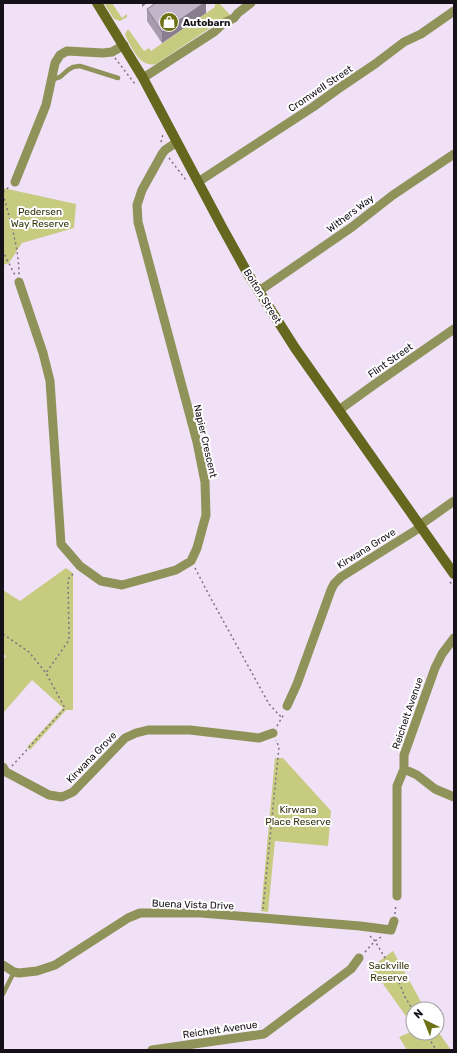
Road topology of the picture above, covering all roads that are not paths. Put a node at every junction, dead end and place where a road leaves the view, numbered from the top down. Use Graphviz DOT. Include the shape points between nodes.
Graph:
graph roads {
  1 [pos="97,3"];
  2 [pos="251,3"];
  3 [pos="454,11"];
  4 [pos="124,45"];
  5 [pos="118,78"];
  6 [pos="143,78"];
  7 [pos="51,80"];
  8 [pos="177,142"];
  9 [pos="454,154"];
  10 [pos="15,182"];
  11 [pos="198,182"];
  12 [pos="18,282"];
  13 [pos="259,291"];
  14 [pos="454,329"];
  15 [pos="339,410"];
  16 [pos="454,500"];
  17 [pos="421,526"];
  18 [pos="454,574"];
  19 [pos="454,638"];
  20 [pos="287,706"];
  21 [pos="273,733"];
  22 [pos="404,769"];
  23 [pos="5,770"];
  24 [pos="454,797"];
  25 [pos="397,896"];
  26 [pos="394,921"];
  27 [pos="359,958"];
  28 [pos="3,965"];
  29 [pos="14,972"];
  30 [pos="3,994"];
  31 [pos="152,1050"];
  1 -- 4 [label="main road, Bolton Street"];
  2 -- 6 [label="street" via="232,20"];
  3 -- 11 [label="street, Cromwell Street"];
  4 -- 6 [label="main road, Bolton Street"];
  4 -- 7 [label="street" via="112,52 103,53 67,51 60,55 55,63"];
  5 -- 7 [label="lane" via="80,66 73,67"];
  6 -- 8 [label="main road, Bolton Street"];
  7 -- 10 [label="street" via="46,105"];
  8 -- 11 [label="main road, Bolton Street"];
  8 -- 12 [label="street, Napier Crescent" via="162,154 142,190 137,205 138,222 197,442 205,482 206,514 197,548 191,561 176,570 122,585 101,581 80,566 61,544 50,381"];
  9 -- 13 [label="street, Withers Way" via="392,195 352,227"];
  11 -- 13 [label="main road, Bolton Street"];
  13 -- 15 [label="main road, Bolton Street"];
  14 -- 15 [label="street, Flint Street"];
  15 -- 17 [label="main road, Bolton Street"];
  16 -- 17 [label="street, Kirwana Grove"];
  17 -- 18 [label="main road, Bolton Street"];
  17 -- 20 [label="street, Kirwana Grove" via="334,584 298,684"];
  19 -- 22 [label="street, Reichelt Avenue" via="434,668 404,755"];
  21 -- 23 [label="street, Kirwana Grove" via="259,738 190,730 136,732 125,738 73,792 62,797 49,795"];
  22 -- 24 [label="street" via="417,775 435,789"];
  22 -- 25 [label="street, Reichelt Avenue" via="397,786"];
  26 -- 29 [label="street, Buena Vista Drive" via="391,930 201,913 140,913 128,918 55,966 37,972"];
  27 -- 31 [label="street, Reichelt Avenue" via="351,969 264,1034"];
  28 -- 29 [label="street"];
  29 -- 30 [label="lane"];
}
